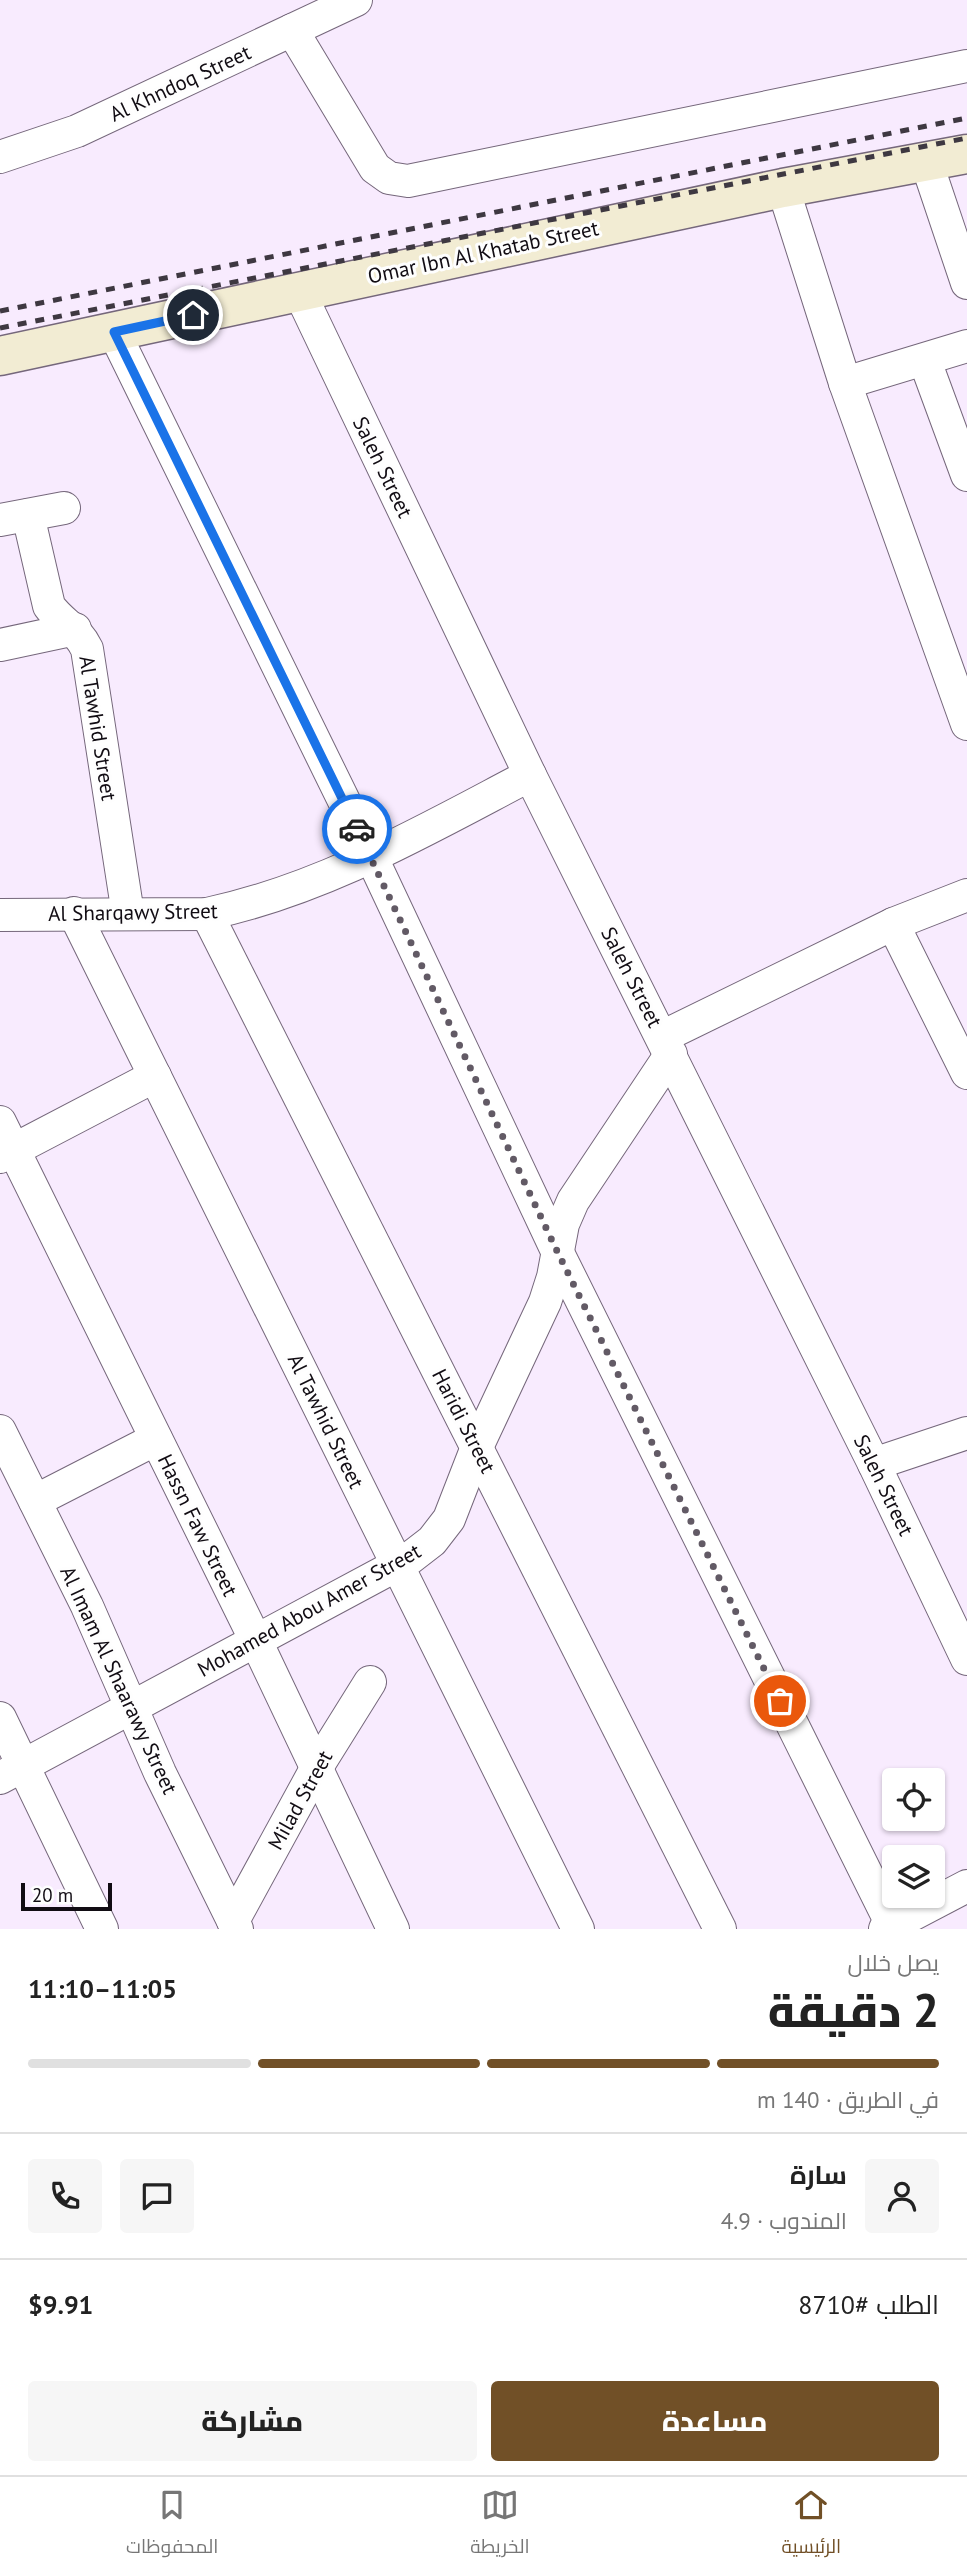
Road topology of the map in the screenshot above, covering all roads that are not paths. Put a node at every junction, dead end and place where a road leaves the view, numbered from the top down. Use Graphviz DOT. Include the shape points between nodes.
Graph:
graph roads {
  1 [pos="356,0"];
  2 [pos="292,30"];
  3 [pos="967,66"];
  4 [pos="967,154"];
  5 [pos="0,157"];
  6 [pos="926,161"];
  7 [pos="783,188"];
  8 [pos="967,283"];
  9 [pos="300,293"];
  10 [pos="114,332"];
  11 [pos="967,346"];
  12 [pos="0,356"];
  13 [pos="925,360"];
  14 [pos="845,383"];
  15 [pos="967,475"];
  16 [pos="64,508"];
  17 [pos="14,518"];
  18 [pos="75,629"];
  19 [pos="0,645"];
  20 [pos="967,724"];
  21 [pos="530,775"];
  22 [pos="372,858"];
  23 [pos="967,895"];
  24 [pos="74,913"];
  25 [pos="128,914"];
  26 [pos="207,914"];
  27 [pos="0,915"];
  28 [pos="893,924"];
  29 [pos="667,1046"];
  30 [pos="967,1073"];
  31 [pos="155,1076"];
  32 [pos="4,1143"];
  33 [pos="557,1251"];
  34 [pos="0,1431"];
  35 [pos="967,1433"];
  36 [pos="156,1439"];
  37 [pos="477,1447"];
  38 [pos="874,1464"];
  39 [pos="35,1501"];
  40 [pos="397,1565"];
  41 [pos="256,1641"];
  42 [pos="967,1659"];
  43 [pos="370,1682"];
  44 [pos="132,1708"];
  45 [pos="0,1718"];
  46 [pos="317,1767"];
  47 [pos="11,1772"];
  48 [pos="967,1886"];
  49 [pos="235,1925"];
  50 [pos="890,1928"];
  51 [pos="102,1929"];
  52 [pos="393,1929"];
  53 [pos="578,1929"];
  54 [pos="720,1929"];
  1 -- 2 [label="street, Al Khndoq Street"];
  2 -- 3 [label="street" via="375,168 390,178 408,181"];
  2 -- 5 [label="street, Al Khndoq Street" via="77,131"];
  4 -- 6 [label="main road, Omar Ibn Al Khatab Street"];
  6 -- 7 [label="main road, Omar Ibn Al Khatab Street"];
  6 -- 8 [label="street"];
  7 -- 9 [label="main road, Omar Ibn Al Khatab Street"];
  7 -- 14 [label="street"];
  9 -- 10 [label="main road, Omar Ibn Al Khatab Street"];
  9 -- 21 [label="street, Saleh Street"];
  10 -- 12 [label="main road, Omar Ibn Al Khatab Street"];
  10 -- 22 [label="street"];
  11 -- 13 [label="street"];
  13 -- 14 [label="street"];
  13 -- 15 [label="street"];
  14 -- 20 [label="street"];
  16 -- 17 [label="street"];
  17 -- 18 [label="street, Al Tawhid Street" via="49,607"];
  18 -- 19 [label="street"];
  18 -- 25 [label="street, Al Tawhid Street" via="87,649"];
  21 -- 22 [label="street, Al Sharqawy Street"];
  21 -- 29 [label="street, Saleh Street"];
  22 -- 26 [label="street, Al Sharqawy Street" via="291,891"];
  22 -- 33 [label="street"];
  23 -- 28 [label="street"];
  24 -- 25 [label="street, Al Sharqawy Street"];
  24 -- 27 [label="street, Al Sharqawy Street"];
  24 -- 31 [label="street, Al Tawhid Street"];
  25 -- 26 [label="street, Al Sharqawy Street"];
  26 -- 37 [label="street, Haridi Street"];
  28 -- 29 [label="street"];
  28 -- 30 [label="street"];
  29 -- 33 [label="street, Mohamed Abou Amer Street" via="573,1200"];
  29 -- 38 [label="street, Saleh Street"];
  31 -- 32 [label="street"];
  31 -- 40 [label="street, Al Tawhid Street"];
  32 -- 36 [label="street, Hassn Faw Street"];
  33 -- 37 [label="street, Mohamed Abou Amer Street" via="545,1301"];
  33 -- 50 [label="street"];
  34 -- 39 [label="street, Al Imam Al Shaarawy Street"];
  35 -- 38 [label="street"];
  36 -- 39 [label="street"];
  36 -- 41 [label="street, Hassn Faw Street"];
  37 -- 40 [label="street, Mohamed Abou Amer Street" via="441,1531"];
  37 -- 54 [label="street, Haridi Street"];
  38 -- 42 [label="street, Saleh Street"];
  39 -- 44 [label="street, Al Imam Al Shaarawy Street"];
  40 -- 41 [label="street, Mohamed Abou Amer Street"];
  40 -- 53 [label="street, Al Tawhid Street"];
  41 -- 44 [label="street, Mohamed Abou Amer Street"];
  41 -- 46 [label="street, Hassn Faw Street"];
  43 -- 46 [label="street, Milad Street"];
  44 -- 47 [label="street, Mohamed Abou Amer Street"];
  44 -- 49 [label="street, Al Imam Al Shaarawy Street"];
  45 -- 47 [label="street"];
  46 -- 49 [label="street, Milad Street"];
  46 -- 52 [label="street, Hassn Faw Street"];
  47 -- 51 [label="street"];
  48 -- 50 [label="street"];
}
